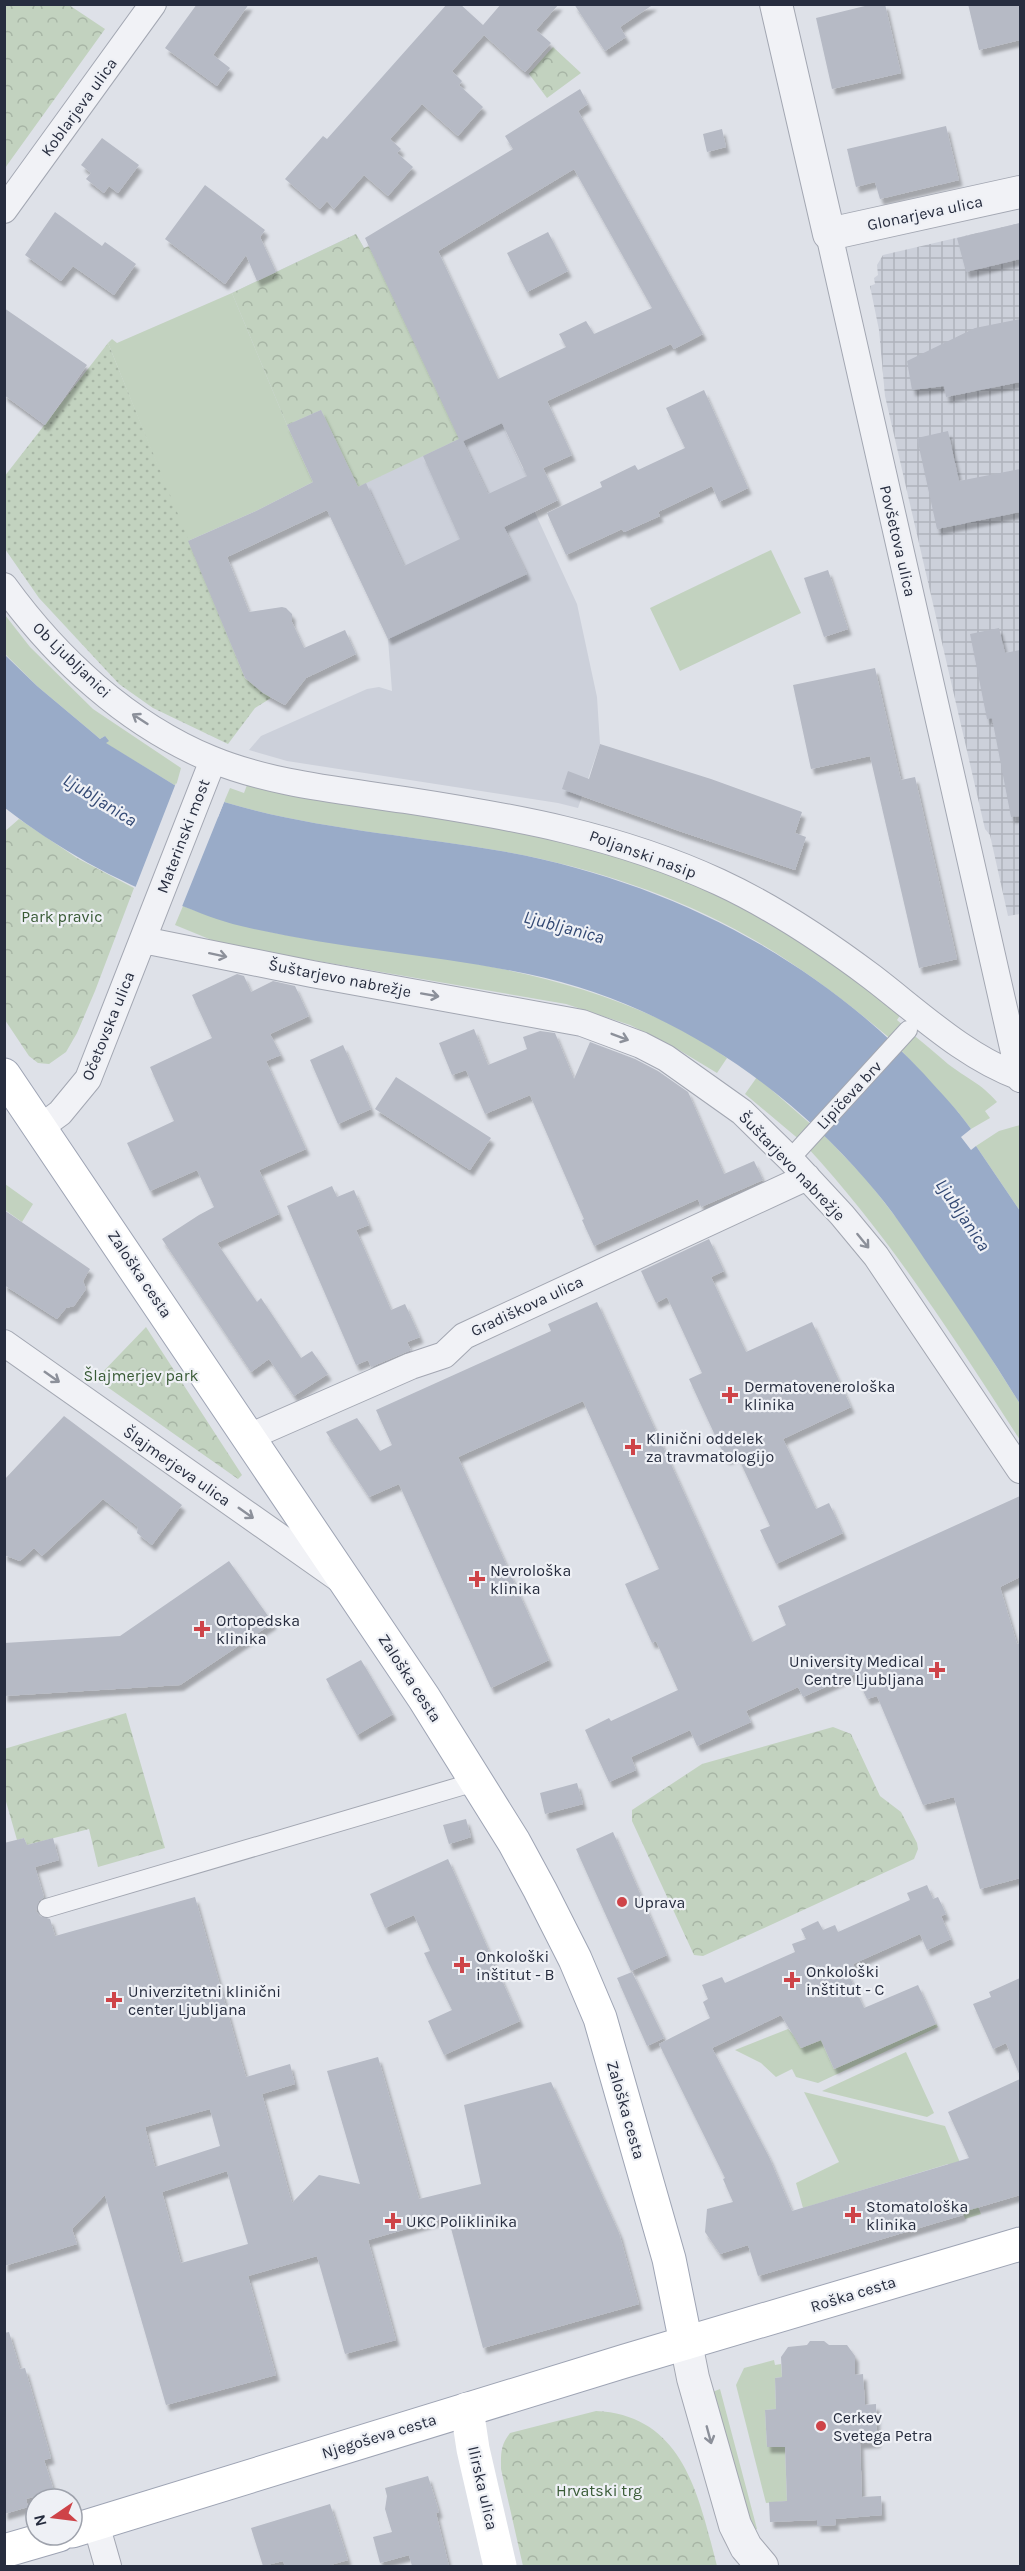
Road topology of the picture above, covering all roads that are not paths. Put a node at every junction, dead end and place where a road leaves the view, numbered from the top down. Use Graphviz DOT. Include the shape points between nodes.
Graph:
graph roads {
  1 [pos="153,4"];
  2 [pos="776,4"];
  3 [pos="1020,192"];
  4 [pos="4,210"];
  5 [pos="829,234"];
  6 [pos="4,586"];
  7 [pos="213,760"];
  8 [pos="154,912"];
  9 [pos="143,940"];
  10 [pos="908,1030"];
  11 [pos="4,1074"];
  12 [pos="1020,1078"];
  13 [pos="41,1127"];
  14 [pos="797,1151"];
  15 [pos="807,1177"];
  16 [pos="4,1343"];
  17 [pos="249,1437"];
  18 [pos="1020,1470"];
  19 [pos="351,1587"];
  20 [pos="475,1782"];
  21 [pos="47,1908"];
  22 [pos="1020,2244"];
  23 [pos="686,2343"];
  24 [pos="467,2409"];
  25 [pos="84,2527"];
  26 [pos="24,2546"];
  27 [pos="4,2552"];
  28 [pos="108,2566"];
  29 [pos="500,2566"];
  30 [pos="762,2566"];
  1 -- 4 [label="street, Koblarjeva ulica"];
  2 -- 5 [label="street, Povšetova ulica"];
  3 -- 5 [label="street, Glonarjeva ulica"];
  5 -- 12 [label="street, Povšetova ulica"];
  7 -- 6 [label="street, Ob Ljubljanici, one-way" via="139,719 89,681 51,644"];
  7 -- 8 [label="street, Materinski most"];
  7 -- 12 [label="street, Poljanski nasip" via="333,789 546,824 619,843 676,864 779,914 837,951 979,1058"];
  8 -- 9 [label="street, Očetovska ulica"];
  9 -- 13 [label="street, Očetovska ulica" via="88,1079 60,1113"];
  9 -- 14 [label="street, Šuštarjevo nabrežje, one-way" via="582,1023 666,1058"];
  10 -- 14 [label="street, Lipičeva brv"];
  11 -- 13 [label="main road, Zaloška cesta"];
  13 -- 17 [label="main road, Zaloška cesta"];
  14 -- 15 [label="street, Šuštarjevo nabrežje"];
  15 -- 17 [label="street, Gradiškova ulica" via="474,1331 444,1355"];
  15 -- 18 [label="street, Šuštarjevo nabrežje, one-way" via="876,1256"];
  16 -- 19 [label="street, Šlajmerjeva ulica, one-way"];
  17 -- 19 [label="main road, Zaloška cesta"];
  19 -- 20 [label="main road, Zaloška cesta"];
  20 -- 21 [label="street"];
  20 -- 23 [label="main road, Zaloška cesta" via="540,1890 600,2018 669,2259"];
  22 -- 23 [label="main road, Roška cesta"];
  23 -- 24 [label="main road, Njegoševa cesta"];
  23 -- 30 [label="street, one-way" via="735,2525"];
  24 -- 25 [label="main road, Njegoševa cesta"];
  24 -- 29 [label="main road, Ilirska ulica"];
  25 -- 28 [label="street"];
  26 -- 27 [label="main road"];
}
